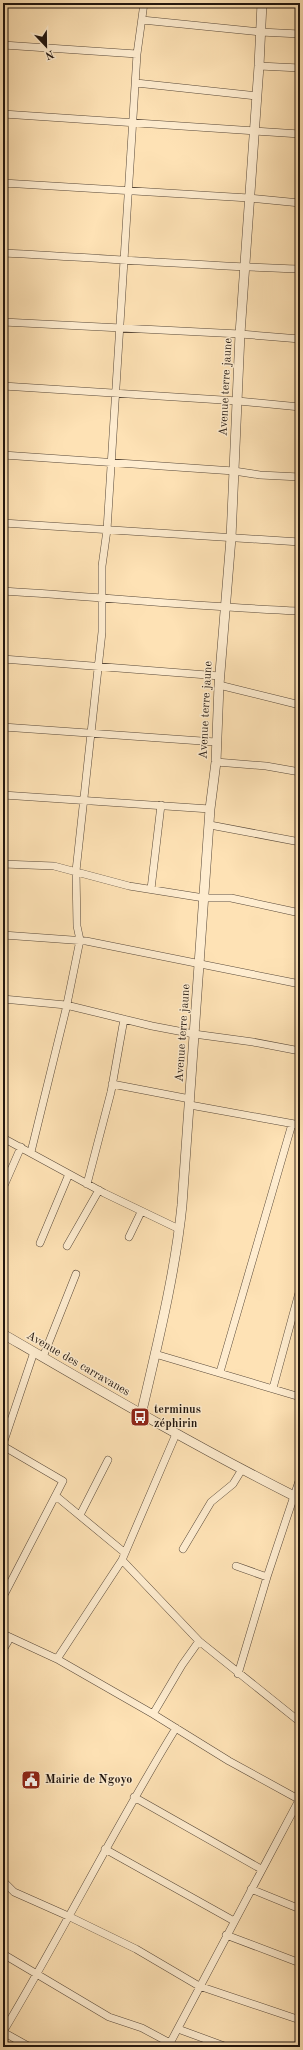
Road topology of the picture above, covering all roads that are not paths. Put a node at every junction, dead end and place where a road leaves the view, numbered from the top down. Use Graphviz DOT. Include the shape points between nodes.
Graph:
graph roads {
  1 [pos="144,3"];
  2 [pos="262,3"];
  3 [pos="142,20"];
  4 [pos="260,32"];
  5 [pos="300,34"];
  6 [pos="3,45"];
  7 [pos="137,54"];
  8 [pos="259,66"];
  9 [pos="300,68"];
  10 [pos="136,83"];
  11 [pos="257,96"];
  12 [pos="3,114"];
  13 [pos="133,122"];
  14 [pos="254,131"];
  15 [pos="300,134"];
  16 [pos="3,183"];
  17 [pos="129,190"];
  18 [pos="249,198"];
  19 [pos="300,203"];
  20 [pos="3,205"];
  21 [pos="3,253"];
  22 [pos="125,259"];
  23 [pos="245,267"];
  24 [pos="300,269"];
  25 [pos="3,322"];
  26 [pos="120,328"];
  27 [pos="240,334"];
  28 [pos="300,339"];
  29 [pos="3,386"];
  30 [pos="116,395"];
  31 [pos="238,401"];
  32 [pos="300,407"];
  33 [pos="3,456"];
  34 [pos="111,463"];
  35 [pos="234,471"];
  36 [pos="300,477"];
  37 [pos="3,523"];
  38 [pos="107,530"];
  39 [pos="231,538"];
  40 [pos="300,542"];
  41 [pos="3,591"];
  42 [pos="103,597"];
  43 [pos="225,608"];
  44 [pos="300,611"];
  45 [pos="3,659"];
  46 [pos="98,668"];
  47 [pos="219,680"];
  48 [pos="300,705"];
  49 [pos="3,727"];
  50 [pos="91,734"];
  51 [pos="216,742"];
  52 [pos="216,762"];
  53 [pos="300,772"];
  54 [pos="3,795"];
  55 [pos="84,799"];
  56 [pos="161,805"];
  57 [pos="210,809"];
  58 [pos="210,825"];
  59 [pos="300,842"];
  60 [pos="3,864"];
  61 [pos="76,871"];
  62 [pos="151,889"];
  63 [pos="204,898"];
  64 [pos="300,913"];
  65 [pos="3,935"];
  66 [pos="80,940"];
  67 [pos="200,964"];
  68 [pos="300,984"];
  69 [pos="3,999"];
  70 [pos="66,1005"];
  71 [pos="124,1019"];
  72 [pos="194,1034"];
  73 [pos="300,1052"];
  74 [pos="112,1084"];
  75 [pos="190,1102"];
  76 [pos="292,1124"];
  77 [pos="300,1125"];
  78 [pos="3,1138"];
  79 [pos="22,1147"];
  80 [pos="31,1152"];
  81 [pos="68,1174"];
  82 [pos="87,1184"];
  83 [pos="3,1188"];
  84 [pos="99,1190"];
  85 [pos="141,1212"];
  86 [pos="179,1229"];
  87 [pos="129,1237"];
  88 [pos="40,1243"];
  89 [pos="67,1246"];
  90 [pos="76,1274"];
  91 [pos="300,1290"];
  92 [pos="3,1334"];
  93 [pos="155,1354"];
  94 [pos="39,1355"];
  95 [pos="220,1372"];
  96 [pos="273,1388"];
  97 [pos="300,1397"];
  98 [pos="141,1415"];
  99 [pos="176,1434"];
  100 [pos="3,1445"];
  101 [pos="108,1460"];
  102 [pos="242,1470"];
  103 [pos="300,1478"];
  104 [pos="56,1496"];
  105 [pos="297,1497"];
  106 [pos="80,1516"];
  107 [pos="183,1549"];
  108 [pos="125,1553"];
  109 [pos="122,1560"];
  110 [pos="236,1566"];
  111 [pos="267,1577"];
  112 [pos="3,1596"];
  113 [pos="6,1636"];
  114 [pos="199,1641"];
  115 [pos="3,1650"];
  116 [pos="57,1660"];
  117 [pos="238,1674"];
  118 [pos="154,1714"];
  119 [pos="299,1718"];
  120 [pos="176,1728"];
  121 [pos="134,1797"];
  122 [pos="300,1800"];
  123 [pos="105,1849"];
  124 [pos="261,1869"];
  125 [pos="3,1881"];
  126 [pos="250,1889"];
  127 [pos="300,1909"];
  128 [pos="68,1916"];
  129 [pos="234,1921"];
  130 [pos="226,1935"];
  131 [pos="3,1954"];
  132 [pos="300,1964"];
  133 [pos="38,1974"];
  134 [pos="199,1986"];
  135 [pos="300,2020"];
  136 [pos="178,2029"];
  137 [pos="3,2032"];
  138 [pos="169,2045"];
  139 [pos="30,2047"];
  140 [pos="227,2047"];
  1 -- 3 [label="street"];
  2 -- 4 [label="street, Avenue terre jaune"];
  3 -- 4 [label="street"];
  3 -- 7 [label="street"];
  4 -- 5 [label="street"];
  4 -- 8 [label="street, Avenue terre jaune"];
  6 -- 7 [label="street"];
  7 -- 10 [label="street"];
  8 -- 9 [label="street"];
  8 -- 11 [label="street, Avenue terre jaune"];
  10 -- 11 [label="street"];
  10 -- 13 [label="street"];
  11 -- 14 [label="street, Avenue terre jaune"];
  12 -- 13 [label="street"];
  13 -- 14 [label="street"];
  13 -- 17 [label="street"];
  14 -- 15 [label="street"];
  14 -- 18 [label="street, Avenue terre jaune"];
  16 -- 17 [label="street"];
  16 -- 20 [label="street"];
  17 -- 18 [label="street"];
  17 -- 22 [label="street"];
  18 -- 19 [label="street"];
  18 -- 23 [label="street, Avenue terre jaune"];
  21 -- 22 [label="street"];
  22 -- 23 [label="street"];
  22 -- 26 [label="street"];
  23 -- 24 [label="street"];
  23 -- 27 [label="street, Avenue terre jaune"];
  25 -- 26 [label="street"];
  26 -- 27 [label="street"];
  26 -- 30 [label="street"];
  27 -- 28 [label="street"];
  27 -- 31 [label="street, Avenue terre jaune"];
  29 -- 30 [label="street"];
  30 -- 31 [label="street"];
  30 -- 34 [label="street"];
  31 -- 32 [label="street"];
  31 -- 35 [label="street, Avenue terre jaune"];
  33 -- 34 [label="street"];
  34 -- 35 [label="street"];
  34 -- 38 [label="street"];
  35 -- 36 [label="street"];
  35 -- 39 [label="street, Avenue terre jaune"];
  37 -- 38 [label="street"];
  38 -- 39 [label="street"];
  38 -- 42 [label="street" via="102,566"];
  39 -- 40 [label="street"];
  39 -- 43 [label="street, Avenue terre jaune"];
  41 -- 42 [label="street"];
  42 -- 43 [label="street"];
  42 -- 46 [label="street"];
  43 -- 44 [label="street"];
  43 -- 47 [label="street, Avenue terre jaune"];
  45 -- 46 [label="street"];
  46 -- 47 [label="street"];
  46 -- 50 [label="street"];
  47 -- 48 [label="street"];
  47 -- 51 [label="street, Avenue terre jaune"];
  49 -- 50 [label="street"];
  50 -- 51 [label="street"];
  50 -- 55 [label="street"];
  51 -- 52 [label="street, Avenue terre jaune"];
  52 -- 53 [label="street"];
  52 -- 57 [label="street, Avenue terre jaune"];
  54 -- 55 [label="street"];
  55 -- 56 [label="street"];
  55 -- 61 [label="street"];
  56 -- 57 [label="street"];
  56 -- 62 [label="street"];
  57 -- 58 [label="street, Avenue terre jaune"];
  58 -- 59 [label="street"];
  58 -- 63 [label="street, Avenue terre jaune"];
  60 -- 61 [label="street" via="54,866"];
  61 -- 62 [label="street" via="129,886"];
  61 -- 66 [label="street" via="77,926"];
  62 -- 63 [label="street"];
  63 -- 64 [label="street" via="231,898"];
  63 -- 67 [label="street, Avenue terre jaune"];
  65 -- 66 [label="street"];
  66 -- 67 [label="street"];
  66 -- 70 [label="street"];
  67 -- 68 [label="street"];
  67 -- 72 [label="street, Avenue terre jaune"];
  69 -- 70 [label="street"];
  70 -- 71 [label="street"];
  70 -- 80 [label="street"];
  71 -- 72 [label="street"];
  71 -- 74 [label="street"];
  72 -- 73 [label="street"];
  72 -- 75 [label="street, Avenue terre jaune"];
  74 -- 75 [label="street"];
  74 -- 82 [label="street"];
  75 -- 76 [label="street"];
  75 -- 86 [label="street, Avenue terre jaune"];
  76 -- 77 [label="street"];
  76 -- 95 [label="street"];
  78 -- 79 [label="street"];
  79 -- 80 [label="street"];
  79 -- 83 [label="street"];
  80 -- 81 [label="street"];
  81 -- 82 [label="street"];
  81 -- 88 [label="street"];
  82 -- 84 [label="street"];
  84 -- 85 [label="street"];
  84 -- 89 [label="street"];
  85 -- 86 [label="street"];
  85 -- 87 [label="street"];
  86 -- 93 [label="street, Avenue terre jaune"];
  90 -- 94 [label="street"];
  91 -- 96 [label="street"];
  92 -- 94 [label="street, Avenue des carravanes"];
  93 -- 95 [label="street"];
  93 -- 98 [label="street, Avenue terre jaune"];
  94 -- 98 [label="street, Avenue des carravanes"];
  94 -- 100 [label="street"];
  95 -- 96 [label="street"];
  96 -- 97 [label="street"];
  98 -- 99 [label="street, Avenue des carravanes"];
  99 -- 102 [label="street, Avenue des carravanes"];
  99 -- 108 [label="street"];
  100 -- 104 [label="street" via="60,1479 62,1484"];
  101 -- 106 [label="street"];
  102 -- 105 [label="street, Avenue des carravanes"];
  102 -- 107 [label="street" via="233,1484 212,1502"];
  103 -- 105 [label="street"];
  104 -- 106 [label="street"];
  104 -- 112 [label="street"];
  105 -- 111 [label="street"];
  106 -- 108 [label="street"];
  108 -- 109 [label="street"];
  109 -- 114 [label="street"];
  109 -- 116 [label="street"];
  110 -- 111 [label="street"];
  111 -- 117 [label="street"];
  113 -- 115 [label="street"];
  113 -- 116 [label="street"];
  114 -- 117 [label="street"];
  114 -- 118 [label="street"];
  116 -- 118 [label="street"];
  117 -- 119 [label="street"];
  118 -- 120 [label="street"];
  120 -- 121 [label="street"];
  120 -- 122 [label="street"];
  121 -- 123 [label="street"];
  121 -- 124 [label="street"];
  122 -- 124 [label="street"];
  123 -- 128 [label="street"];
  123 -- 129 [label="street"];
  124 -- 126 [label="street"];
  125 -- 128 [label="street" via="14,1892"];
  126 -- 127 [label="street"];
  126 -- 129 [label="street"];
  128 -- 133 [label="street"];
  128 -- 134 [label="street" via="136,1949"];
  129 -- 130 [label="street"];
  130 -- 132 [label="street"];
  130 -- 134 [label="street"];
  131 -- 133 [label="street"];
  133 -- 137 [label="street"];
  133 -- 138 [label="street" via="109,2017 142,2028"];
  134 -- 135 [label="street"];
  134 -- 136 [label="street"];
  136 -- 138 [label="street"];
  136 -- 140 [label="street"];
  137 -- 139 [label="street"];
}
